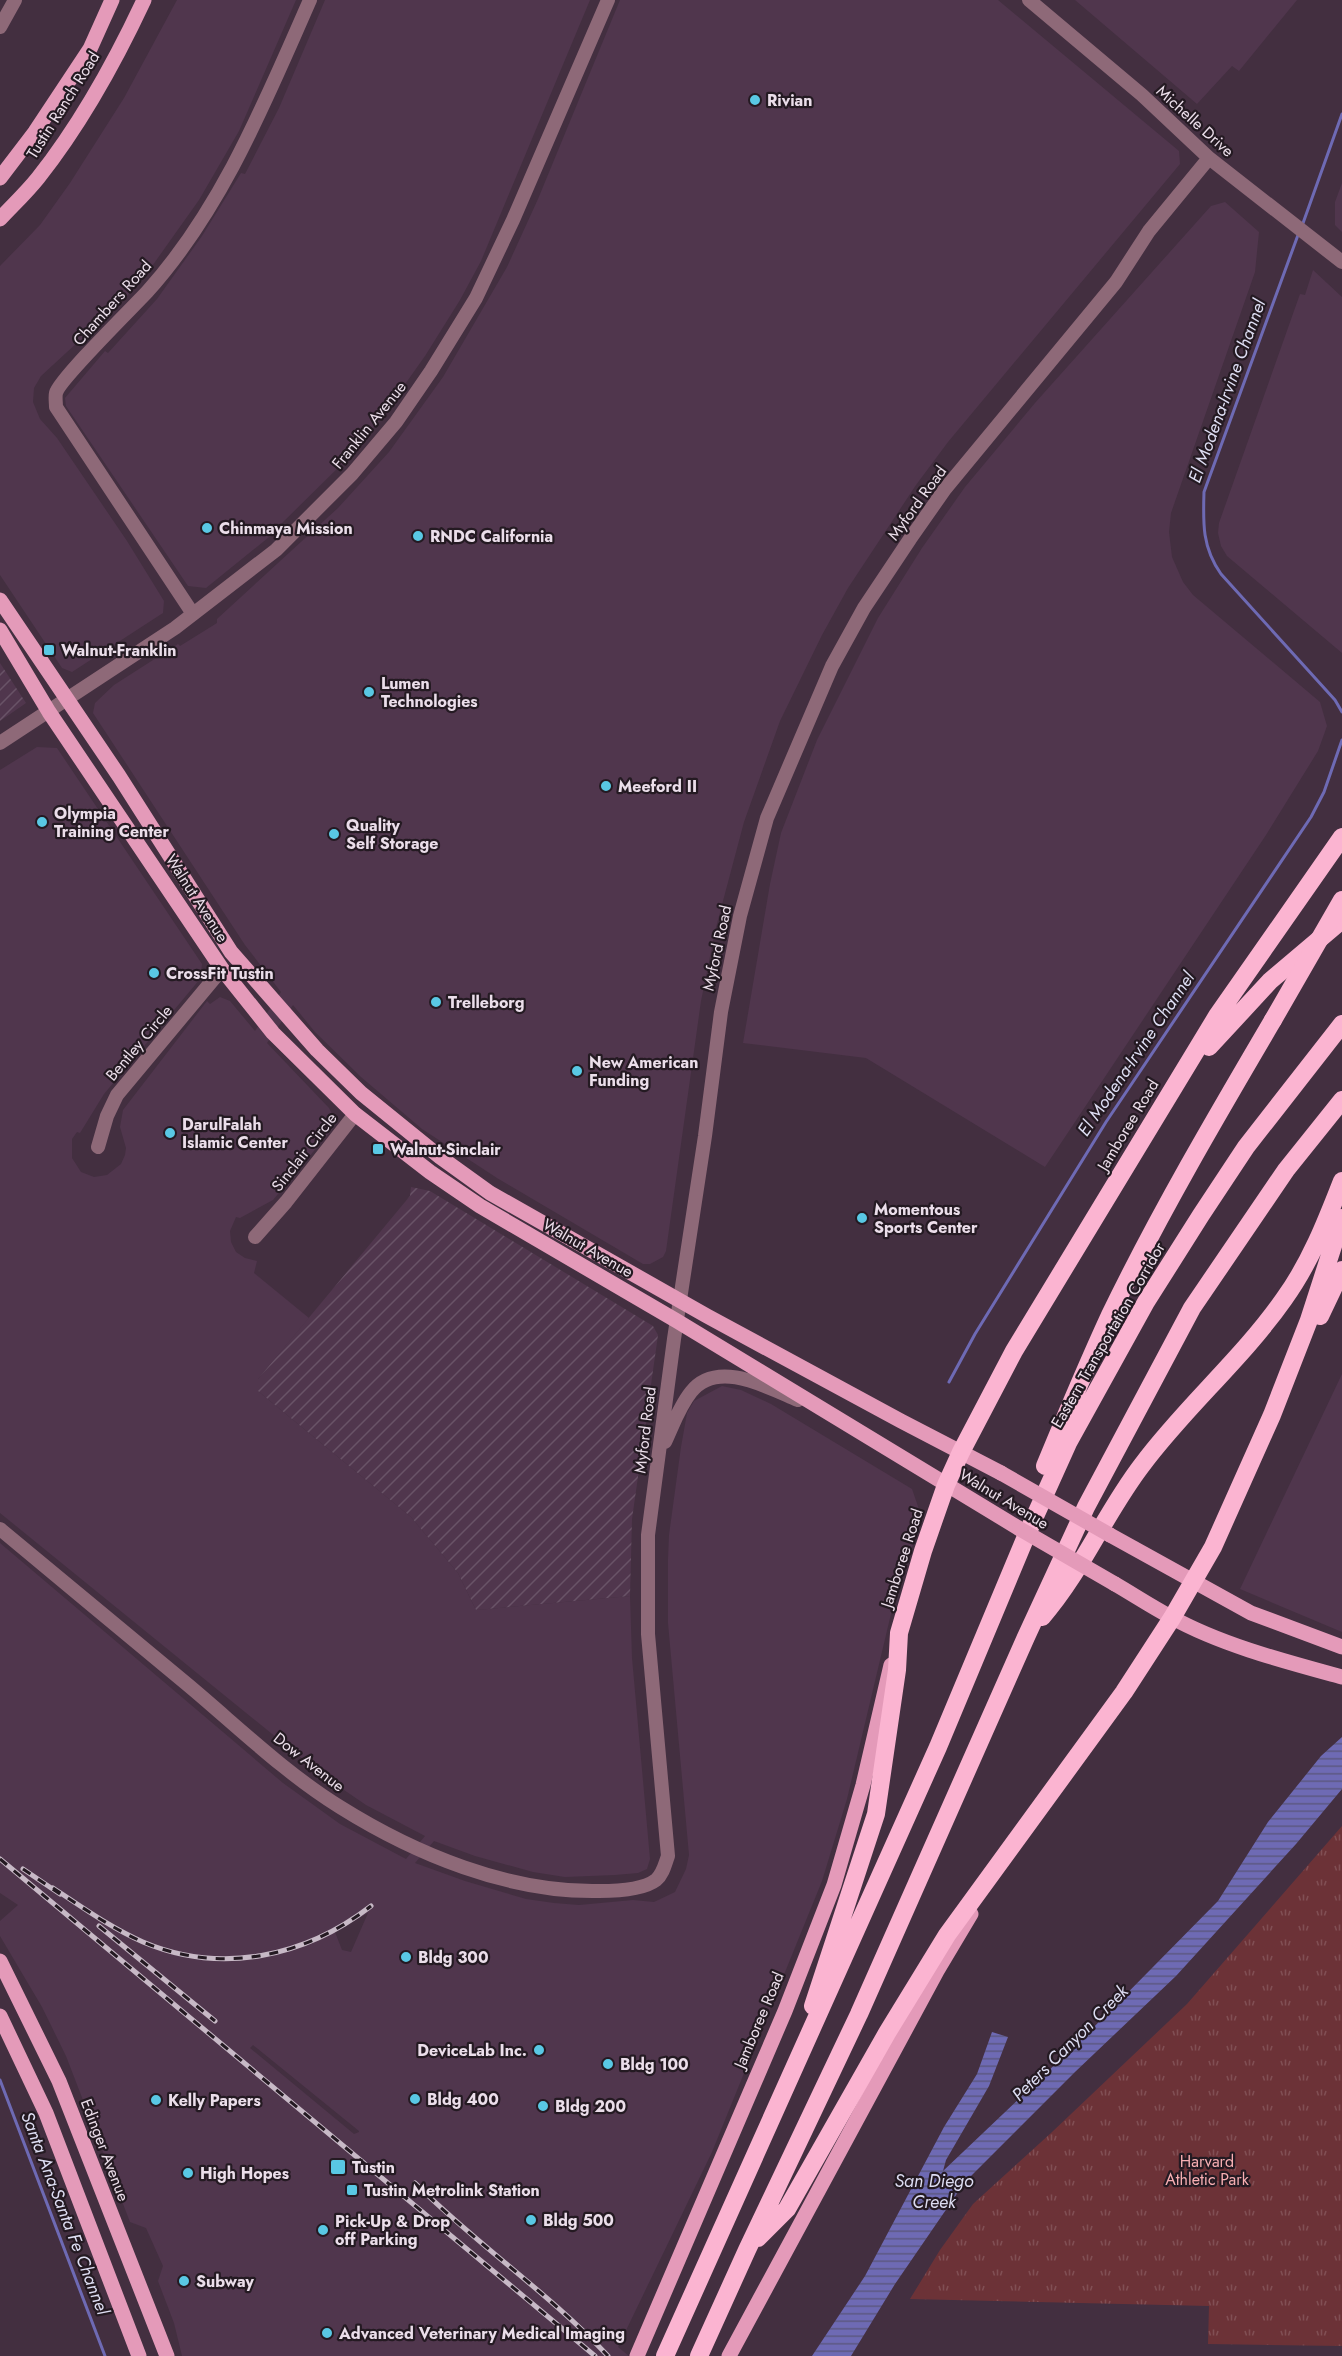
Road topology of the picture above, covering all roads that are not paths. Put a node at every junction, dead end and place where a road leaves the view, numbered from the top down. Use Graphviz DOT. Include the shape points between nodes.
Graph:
graph roads {
  1 [pos="15,0"];
  2 [pos="112,0"];
  3 [pos="144,0"];
  4 [pos="310,0"];
  5 [pos="608,0"];
  6 [pos="1029,0"];
  7 [pos="0,27"];
  8 [pos="1209,158"];
  9 [pos="0,178"];
  10 [pos="0,219"];
  11 [pos="1342,262"];
  12 [pos="0,600"];
  13 [pos="193,614"];
  14 [pos="0,630"];
  15 [pos="67,699"];
  16 [pos="49,712"];
  17 [pos="0,743"];
  18 [pos="1342,837"];
  19 [pos="1342,900"];
  20 [pos="1342,920"];
  21 [pos="222,969"];
  22 [pos="1342,1024"];
  23 [pos="1170,1093"];
  24 [pos="1342,1100"];
  25 [pos="355,1114"];
  26 [pos="98,1147"];
  27 [pos="1342,1181"];
  28 [pos="1342,1218"];
  29 [pos="255,1237"];
  30 [pos="1342,1270"];
  31 [pos="680,1300"];
  32 [pos="676,1321"];
  33 [pos="830,1414"];
  34 [pos="1272,1415"];
  35 [pos="660,1452"];
  36 [pos="961,1452"];
  37 [pos="946,1485"];
  38 [pos="0,1529"];
  39 [pos="1192,1582"];
  40 [pos="1172,1618"];
  41 [pos="987,1628"];
  42 [pos="899,1633"];
  43 [pos="1026,1637"];
  44 [pos="1342,1647"];
  45 [pos="1340,1673"];
  46 [pos="1002,1863"];
  47 [pos="657,1880"];
  48 [pos="0,1960"];
  49 [pos="0,2016"];
  50 [pos="807,2037"];
  51 [pos="747,2250"];
  52 [pos="126,2256"];
  53 [pos="104,2265"];
  54 [pos="639,2352"];
  55 [pos="665,2355"];
  56 [pos="139,2356"];
  57 [pos="167,2356"];
  58 [pos="699,2356"];
  59 [pos="729,2356"];
  1 -- 7 [label="street"];
  2 -- 9 [label="main road, Tustin Ranch Road" via="90,49"];
  3 -- 10 [label="main road, Tustin Ranch Road" via="68,137 37,180"];
  4 -- 13 [label="street, Chambers Road" via="261,112 192,234 148,291 56,392 56,407"];
  5 -- 13 [label="street, Franklin Avenue" via="476,298 414,397 373,450 307,521"];
  6 -- 8 [label="street, Michelle Drive" via="1142,95"];
  8 -- 11 [label="street, Michelle Drive"];
  8 -- 31 [label="street, Myford Road" via="1149,231 1116,282 945,489 864,608 832,666 767,818 740,916 721,1012"];
  12 -- 15 [label="main road, Walnut Avenue"];
  13 -- 15 [label="street, Franklin Avenue"];
  14 -- 16 [label="main road, Walnut Avenue"];
  15 -- 16 [label="street, Franklin Avenue"];
  15 -- 31 [label="main road, Walnut Avenue" via="231,952 317,1050 379,1107 490,1192"];
  16 -- 17 [label="street, Franklin Avenue"];
  16 -- 21 [label="main road, Walnut Avenue"];
  18 -- 23 [label="highway, Jamboree Road" via="1217,1016"];
  19 -- 41 [label="highway, bridge" via="1201,1144 1111,1315 1037,1485"];
  20 -- 23 [label="highway" via="1270,981"];
  21 -- 25 [label="main road, Walnut Avenue" via="273,1033"];
  21 -- 26 [label="street, Bentley Circle" via="117,1095"];
  22 -- 41 [label="highway, Eastern Transportation Corridor" via="1246,1147 1146,1302 1068,1443"];
  23 -- 36 [label="highway, Jamboree Road" via="1014,1351"];
  24 -- 43 [label="highway" via="1286,1170 1192,1308 1086,1507"];
  25 -- 29 [label="street, Sinclair Circle"];
  25 -- 32 [label="main road, Walnut Avenue" via="480,1206"];
  27 -- 43 [label="highway" via="1318,1239 1285,1298 1154,1448 1053,1605"];
  28 -- 34 [label="highway" via="1309,1320"];
  30 -- 34 [label="highway"];
  31 -- 32 [label="street, Myford Road"];
  31 -- 36 [label="main road, Walnut Avenue"];
  32 -- 33 [label="main road, Walnut Avenue"];
  32 -- 35 [label="street, Myford Road"];
  33 -- 35 [label="street" via="763,1385 716,1376 699,1383 684,1403"];
  33 -- 37 [label="main road, Walnut Avenue"];
  34 -- 39 [label="highway" via="1213,1547"];
  35 -- 47 [label="street, Myford Road" via="647,1560 648,1634 668,1856"];
  36 -- 37 [label="highway, Jamboree Road"];
  36 -- 39 [label="main road, Walnut Avenue, bridge"];
  37 -- 40 [label="main road, Walnut Avenue, bridge"];
  37 -- 42 [label="highway, Jamboree Road"];
  38 -- 47 [label="street, Dow Avenue" via="285,1766 339,1806 389,1835 480,1872 557,1890 608,1891"];
  39 -- 40 [label="highway"];
  39 -- 44 [label="main road, Walnut Avenue" via="1251,1613"];
  40 -- 45 [label="main road, Walnut Avenue" via="1267,1656"];
  40 -- 46 [label="highway"];
  41 -- 50 [label="highway" via="938,1747"];
  42 -- 50 [label="highway" via="876,1814 816,1993"];
  42 -- 54 [label="main road, Jamboree Road" via="863,1785 834,1885 785,2011"];
  43 -- 51 [label="highway" via="859,2014"];
  46 -- 51 [label="highway" via="947,1935 787,2209"];
  46 -- 59 [label="main road" via="937,1971"];
  48 -- 52 [label="main road, Edinger Avenue" via="63,2090"];
  49 -- 53 [label="main road" via="46,2113"];
  50 -- 55 [label="highway"];
  51 -- 58 [label="highway"];
  52 -- 53 [label="main road"];
  52 -- 57 [label="main road, Edinger Avenue"];
  53 -- 56 [label="main road"];
}
